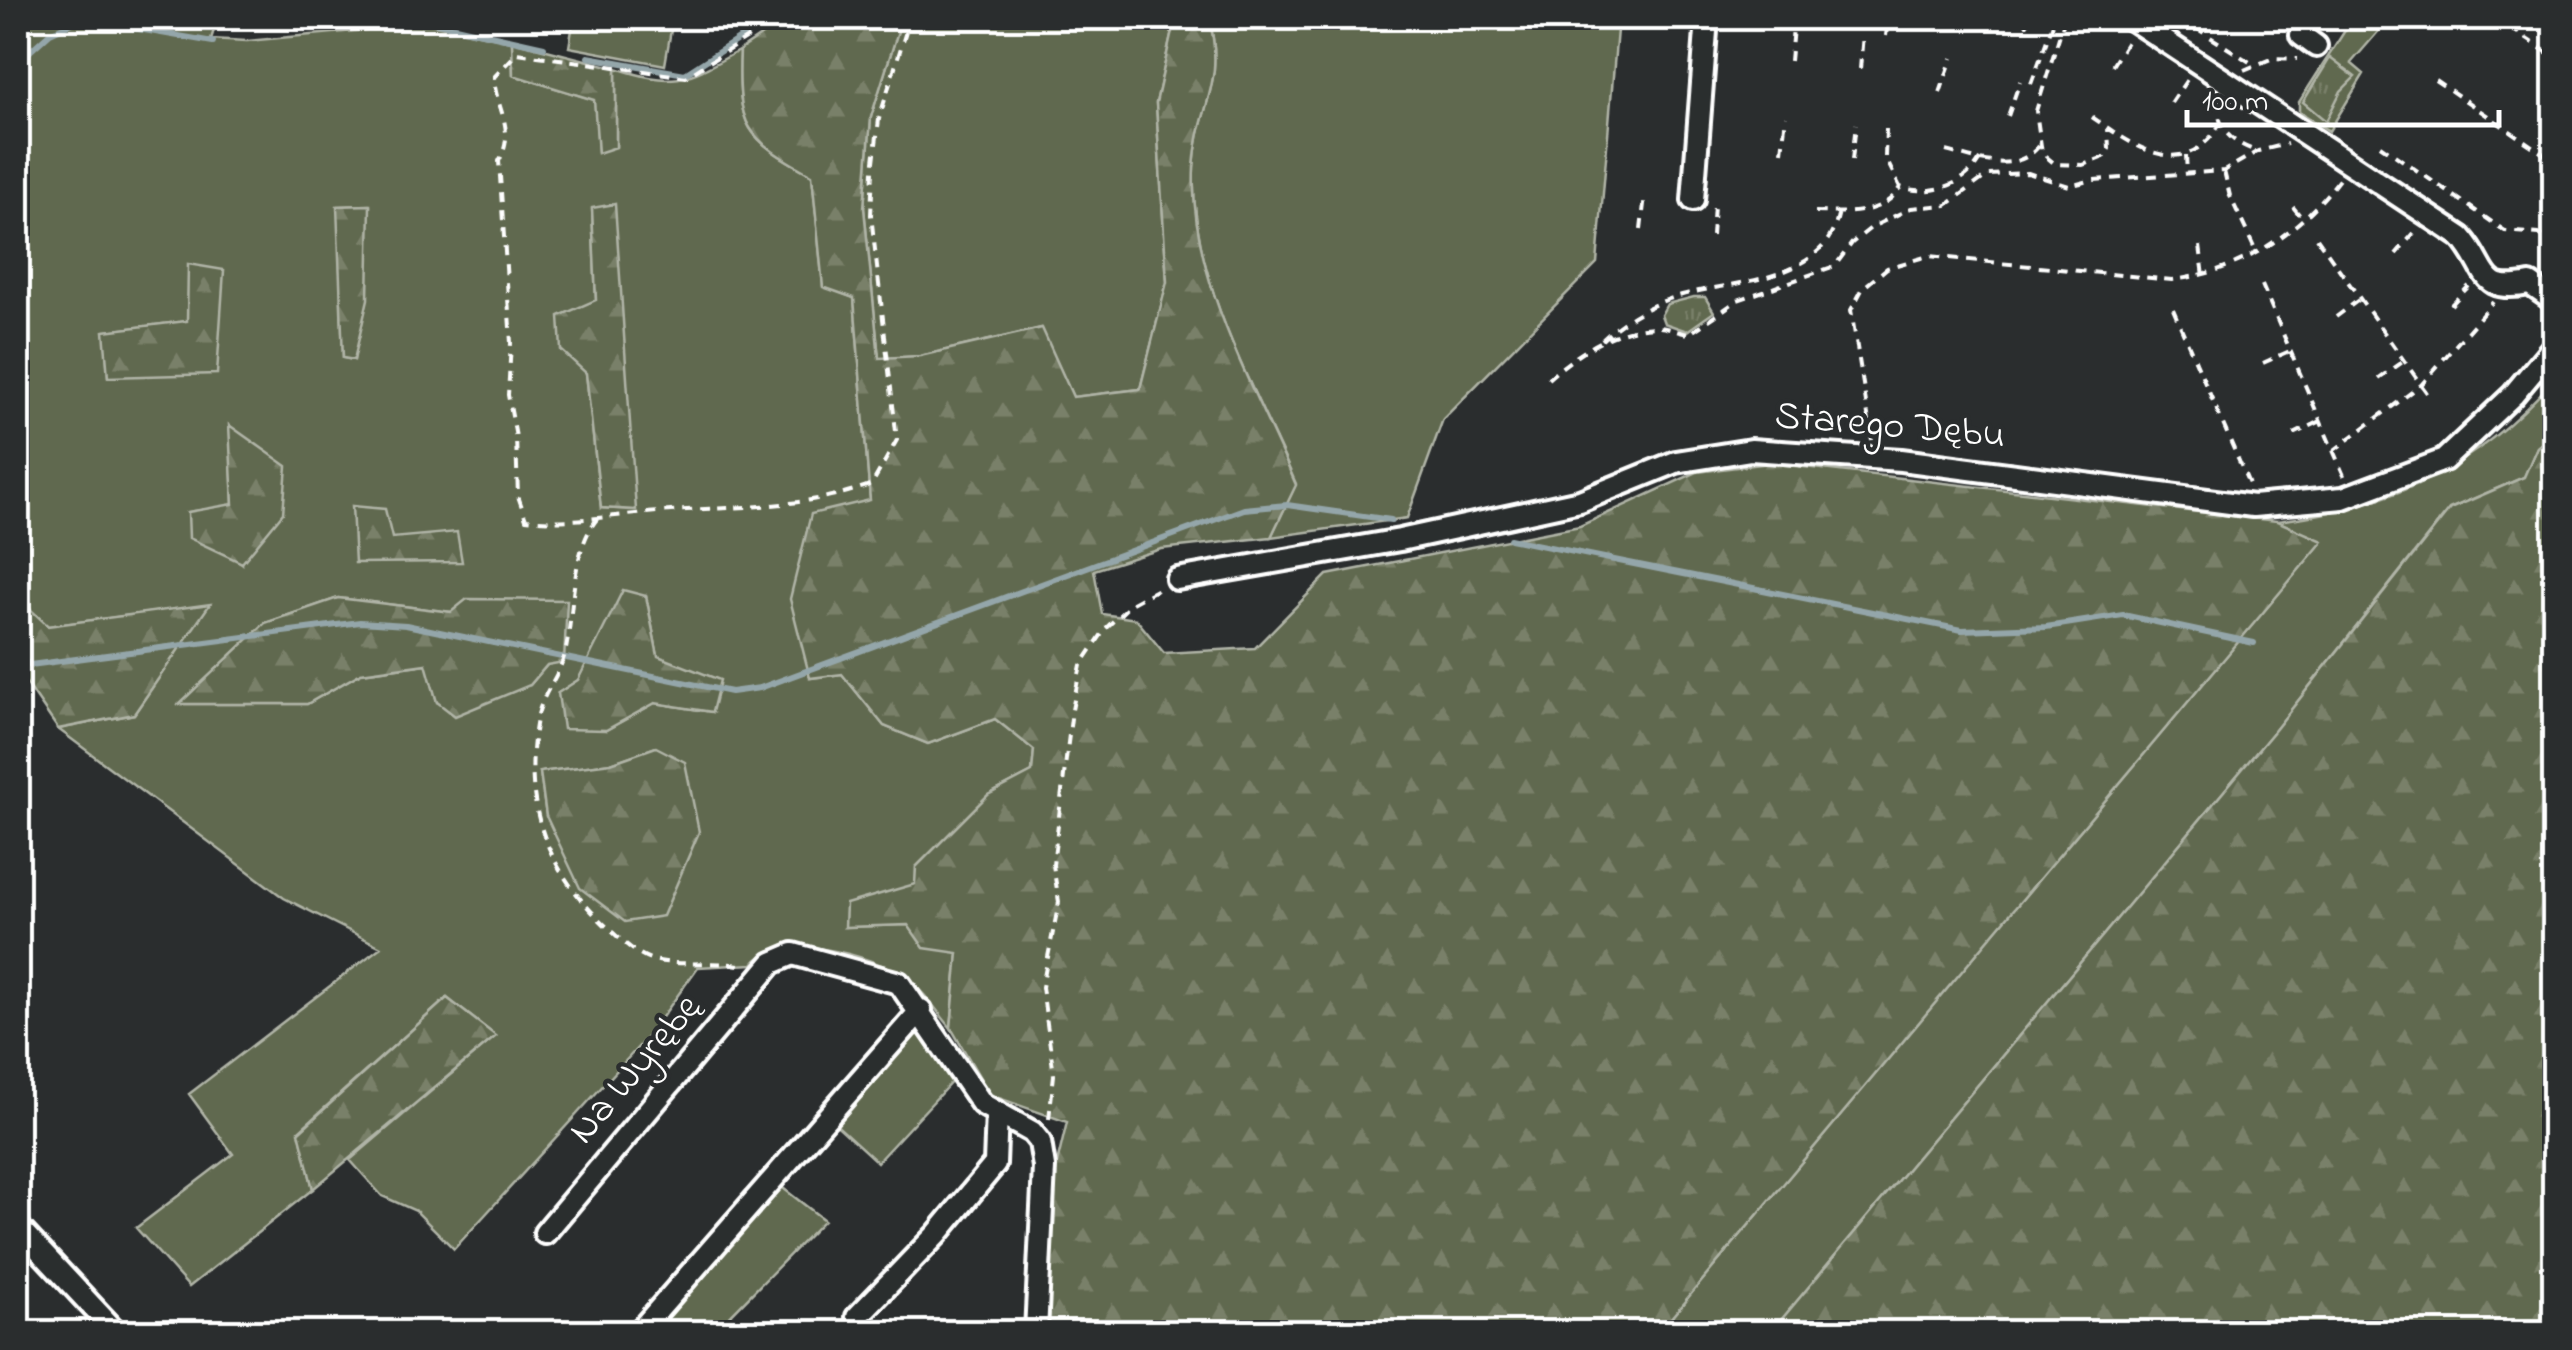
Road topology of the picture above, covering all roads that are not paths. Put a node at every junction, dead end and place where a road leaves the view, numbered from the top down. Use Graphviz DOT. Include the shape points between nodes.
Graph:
graph roads {
  1 [pos="1708,18"];
  2 [pos="2131,26"];
  3 [pos="1704,201"];
  4 [pos="2554,301"];
  5 [pos="2554,346"];
  6 [pos="1177,580"];
  7 [pos="921,1010"];
  8 [pos="997,1112"];
  9 [pos="18,1227"];
  10 [pos="544,1232"];
  11 [pos="857,1317"];
  12 [pos="116,1332"];
  13 [pos="639,1332"];
  14 [pos="1036,1332"];
  1 -- 3 [label="street"];
  2 -- 4 [label="street" via="2230,83 2461,236 2489,282 2504,290 2530,284"];
  5 -- 6 [label="street, Starego Dębu" via="2444,460 2343,498 2253,506 1875,458 1724,452 1676,462 1580,501"];
  7 -- 8 [label="street" via="971,1091"];
  7 -- 10 [label="street, Na Wyrębę" via="899,984 835,962 784,956"];
  7 -- 13 [label="street"];
  8 -- 11 [label="street" via="995,1164"];
  8 -- 14 [label="street" via="1040,1142"];
  9 -- 12 [label="street"];
}
